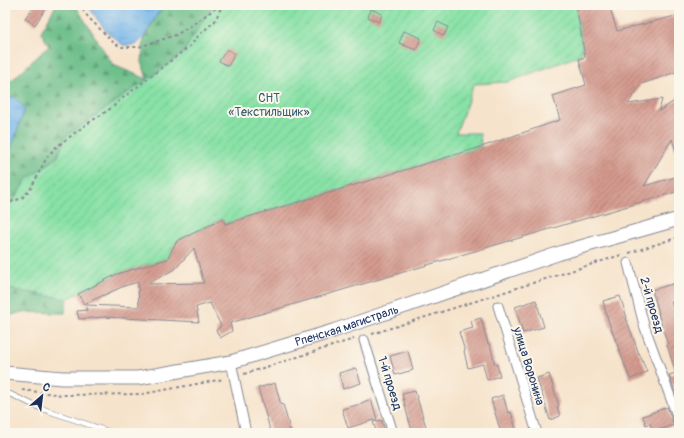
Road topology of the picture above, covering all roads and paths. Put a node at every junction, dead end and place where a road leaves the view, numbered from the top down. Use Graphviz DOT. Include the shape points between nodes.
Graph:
graph roads {
  1 [pos="79,5"];
  2 [pos="221,5"];
  3 [pos="5,204"];
  4 [pos="679,219"];
  5 [pos="679,237"];
  6 [pos="628,263"];
  7 [pos="498,306"];
  8 [pos="363,338"];
  9 [pos="231,362"];
  10 [pos="5,373"];
  11 [pos="234,377"];
  12 [pos="5,394"];
  13 [pos="679,421"];
  14 [pos="113,433"];
  15 [pos="246,433"];
  16 [pos="393,433"];
  17 [pos="536,433"];
  1 -- 2 [label="path" via="114,43 122,48 139,48 176,35"];
  2 -- 3 [label="path" via="215,21 192,45 113,107 55,148 47,157 30,190 22,198"];
  4 -- 9 [label="main road, Рпенская магистраль" via="564,252 333,331"];
  5 -- 8 [label="path"];
  6 -- 13 [label="street, 2-й проезд" via="644,325"];
  7 -- 17 [label="street, улица Воронина"];
  8 -- 11 [label="path"];
  8 -- 16 [label="street, 1-й проезд"];
  9 -- 10 [label="main road, Рпенская магистраль" via="138,378 62,378"];
  9 -- 11 [label="street"];
  11 -- 15 [label="street"];
  12 -- 14 [label="lane"];
}
